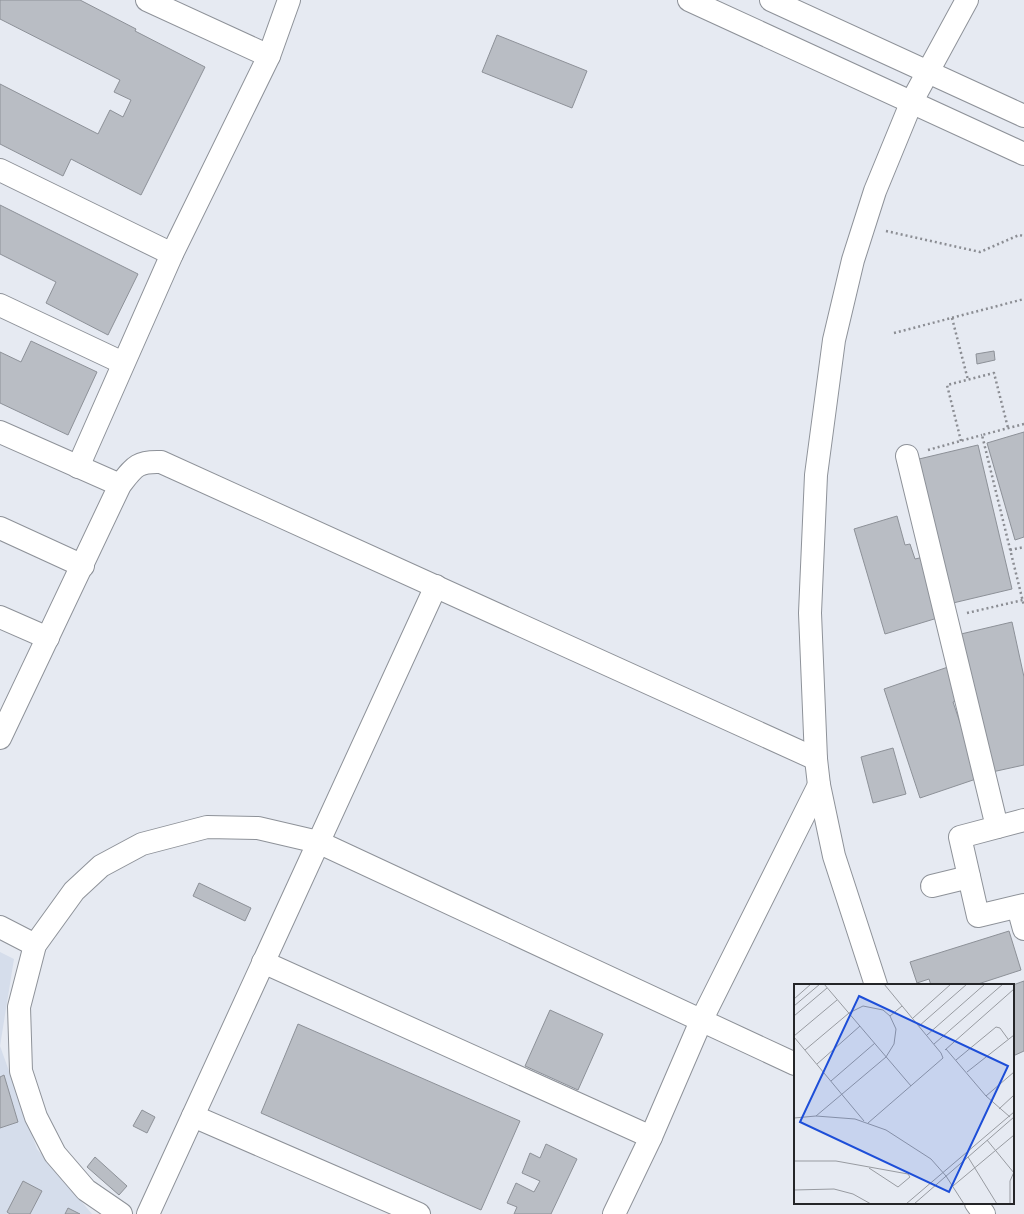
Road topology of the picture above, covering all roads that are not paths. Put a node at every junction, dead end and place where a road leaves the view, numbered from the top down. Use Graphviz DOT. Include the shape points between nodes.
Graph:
graph roads {
  1 [pos="147,0"];
  2 [pos="289,0"];
  3 [pos="689,0"];
  4 [pos="771,0"];
  5 [pos="967,0"];
  6 [pos="268,56"];
  7 [pos="926,72"];
  8 [pos="912,101"];
  9 [pos="1024,116"];
  10 [pos="1024,154"];
  11 [pos="0,170"];
  12 [pos="172,254"];
  13 [pos="0,305"];
  14 [pos="123,363"];
  15 [pos="0,432"];
  16 [pos="907,456"];
  17 [pos="78,467"];
  18 [pos="120,486"];
  19 [pos="0,528"];
  20 [pos="83,566"];
  21 [pos="436,586"];
  22 [pos="0,617"];
  23 [pos="48,638"];
  24 [pos="5,713"];
  25 [pos="0,738"];
  26 [pos="816,759"];
  27 [pos="819,785"];
  28 [pos="1024,820"];
  29 [pos="997,827"];
  30 [pos="318,842"];
  31 [pos="969,877"];
  32 [pos="932,886"];
  33 [pos="1021,906"];
  34 [pos="0,927"];
  35 [pos="1024,929"];
  36 [pos="35,945"];
  37 [pos="263,962"];
  38 [pos="876,984"];
  39 [pos="701,1020"];
  40 [pos="794,1064"];
  41 [pos="193,1116"];
  42 [pos="651,1137"];
  43 [pos="977,1204"];
  44 [pos="121,1214"];
  45 [pos="148,1214"];
  46 [pos="419,1214"];
  47 [pos="614,1214"];
  48 [pos="984,1214"];
  1 -- 6 [label="street"];
  2 -- 6 [label="street"];
  3 -- 8 [label="street"];
  4 -- 7 [label="street"];
  5 -- 7 [label="street"];
  6 -- 12 [label="street"];
  7 -- 8 [label="street"];
  7 -- 9 [label="street"];
  8 -- 10 [label="street"];
  8 -- 26 [label="street" via="875,191 853,260 834,340 816,475 810,613"];
  11 -- 12 [label="street"];
  12 -- 14 [label="street"];
  13 -- 14 [label="street"];
  14 -- 17 [label="street"];
  15 -- 17 [label="street"];
  16 -- 29 [label="street"];
  17 -- 18 [label="street"];
  18 -- 20 [label="street"];
  18 -- 21 [label="street" via="134,467 148,462 161,462"];
  19 -- 20 [label="street"];
  20 -- 23 [label="street"];
  21 -- 26 [label="street"];
  21 -- 30 [label="street"];
  22 -- 23 [label="street"];
  23 -- 24 [label="street"];
  24 -- 25 [label="street"];
  26 -- 27 [label="street"];
  27 -- 38 [label="street" via="834,856"];
  27 -- 39 [label="street"];
  28 -- 29 [label="street"];
  29 -- 31 [label="street" via="960,837"];
  30 -- 36 [label="street" via="258,828 207,827 142,844 101,866 74,891"];
  30 -- 37 [label="street"];
  30 -- 39 [label="street"];
  31 -- 32 [label="street"];
  31 -- 33 [label="street" via="978,916"];
  33 -- 35 [label="street"];
  34 -- 36 [label="street"];
  36 -- 44 [label="street" via="19,1007 21,1071 36,1117 55,1154 86,1190"];
  37 -- 41 [label="street"];
  37 -- 42 [label="street"];
  39 -- 40 [label="street"];
  39 -- 42 [label="street"];
  41 -- 45 [label="street"];
  41 -- 46 [label="street"];
  42 -- 47 [label="street"];
  43 -- 48 [label="street"];
}
